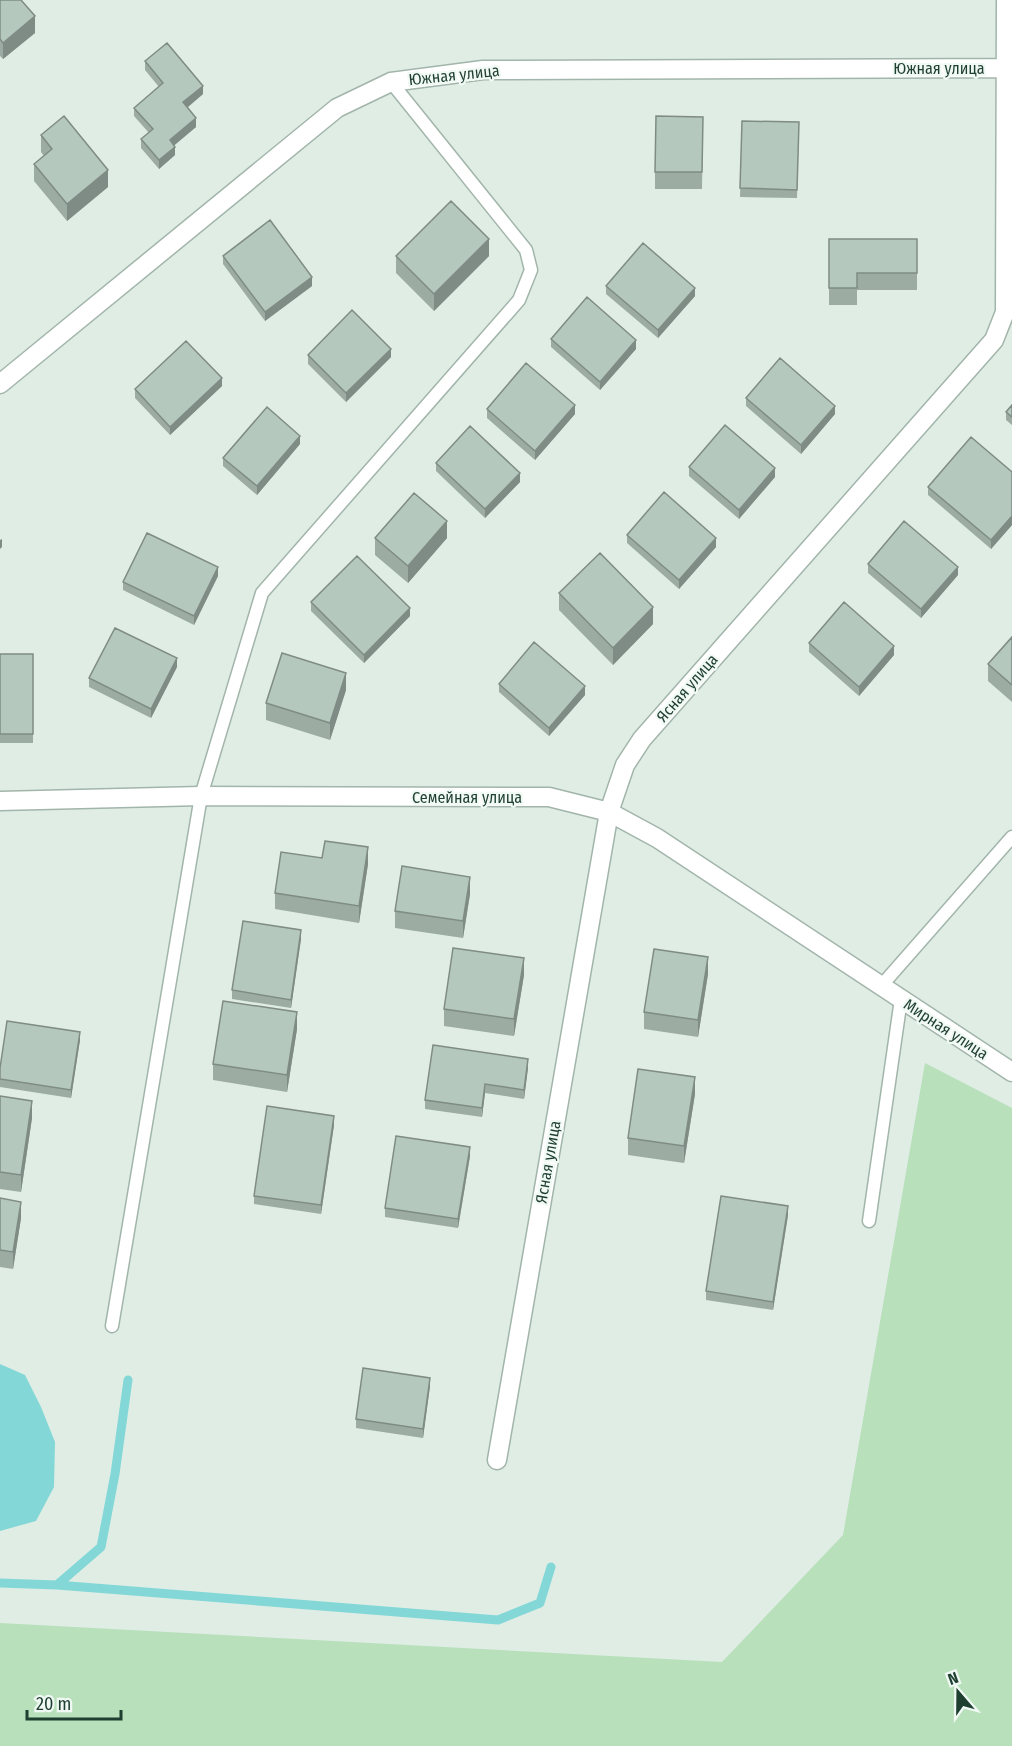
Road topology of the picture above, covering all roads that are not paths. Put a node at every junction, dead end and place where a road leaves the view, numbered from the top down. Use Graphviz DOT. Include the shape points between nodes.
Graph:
graph roads {
  1 [pos="1006,0"];
  2 [pos="1009,68"];
  3 [pos="392,82"];
  4 [pos="0,384"];
  5 [pos="201,796"];
  6 [pos="0,801"];
  7 [pos="609,812"];
  8 [pos="1012,837"];
  9 [pos="882,985"];
  10 [pos="901,999"];
  11 [pos="1012,1072"];
  12 [pos="869,1221"];
  13 [pos="112,1326"];
  14 [pos="497,1460"];
  1 -- 2 [label="street, Ясная улица"];
  2 -- 3 [label="street, Южная улица" via="483,70"];
  2 -- 7 [label="street, Ясная улица" via="1005,312 994,340 642,739 625,765"];
  3 -- 4 [label="street, Южная улица" via="337,108"];
  3 -- 5 [label="lane" via="525,250 531,270 519,300 262,593"];
  5 -- 6 [label="street, Семейная улица"];
  5 -- 7 [label="street, Семейная улица" via="549,797"];
  5 -- 13 [label="lane"];
  7 -- 9 [label="street, Семейная улица" via="657,838"];
  7 -- 14 [label="street, Ясная улица"];
  8 -- 9 [label="lane"];
  9 -- 10 [label="street, Мирная улица"];
  10 -- 11 [label="street, Мирная улица"];
  10 -- 12 [label="lane"];
}
